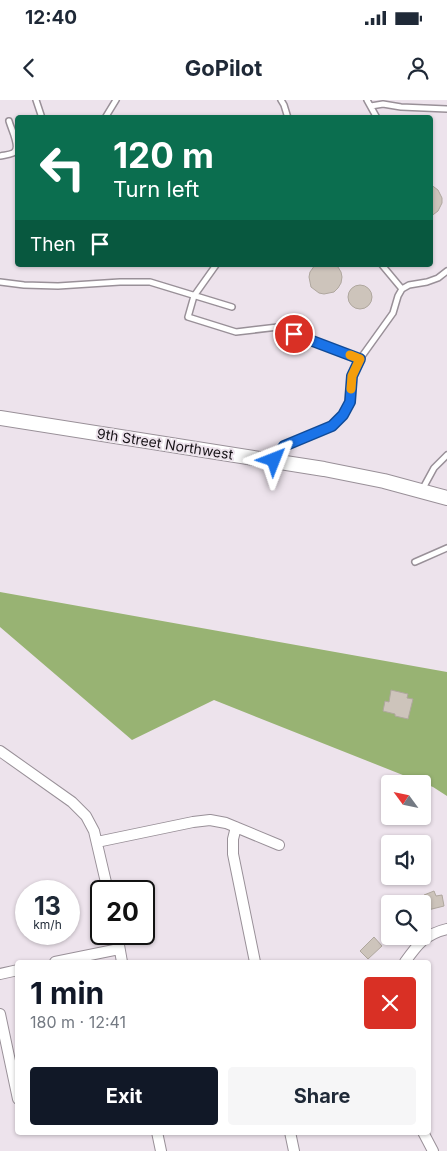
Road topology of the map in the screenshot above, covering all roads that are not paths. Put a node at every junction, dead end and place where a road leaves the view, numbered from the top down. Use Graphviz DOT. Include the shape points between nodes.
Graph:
graph roads {
  1 [pos="36,100"];
  2 [pos="281,100"];
  3 [pos="367,100"];
  4 [pos="114,101"];
  5 [pos="371,106"];
  6 [pos="447,109"];
  7 [pos="41,115"];
  8 [pos="107,115"];
  9 [pos="287,115"];
  10 [pos="376,115"];
  11 [pos="9,122"];
  12 [pos="15,138"];
  13 [pos="15,152"];
  14 [pos="0,156"];
  15 [pos="215,267"];
  16 [pos="384,267"];
  17 [pos="447,271"];
  18 [pos="0,282"];
  19 [pos="402,289"];
  20 [pos="194,296"];
  21 [pos="232,307"];
  22 [pos="360,359"];
  23 [pos="0,418"];
  24 [pos="447,455"];
  25 [pos="274,460"];
  26 [pos="421,490"];
  27 [pos="447,498"];
  28 [pos="447,548"];
  29 [pos="415,562"];
  30 [pos="0,751"];
  31 [pos="236,827"];
  32 [pos="97,842"];
  33 [pos="279,846"];
  34 [pos="106,880"];
  35 [pos="447,928"];
  36 [pos="119,945"];
  37 [pos="120,949"];
  38 [pos="65,960"];
  39 [pos="122,960"];
  40 [pos="254,960"];
  41 [pos="406,960"];
  42 [pos="15,971"];
  43 [pos="0,974"];
  44 [pos="0,1014"];
  45 [pos="15,1086"];
  46 [pos="158,1135"];
  47 [pos="291,1135"];
  48 [pos="425,1135"];
  49 [pos="161,1151"];
  50 [pos="294,1151"];
  51 [pos="433,1151"];
  1 -- 7 [label="lane"];
  2 -- 9 [label="lane"];
  3 -- 5 [label="lane"];
  4 -- 8 [label="lane"];
  5 -- 6 [label="lane"];
  5 -- 10 [label="lane"];
  11 -- 12 [label="lane"];
  13 -- 14 [label="lane"];
  15 -- 20 [label="lane"];
  16 -- 19 [label="lane"];
  17 -- 19 [label="lane" via="438,278"];
  18 -- 20 [label="lane" via="58,286 150,282"];
  19 -- 22 [label="lane" via="393,313"];
  20 -- 21 [label="lane"];
  20 -- 22 [label="lane" via="188,317 236,332 278,327"];
  22 -- 25 [label="lane" via="352,376 350,402 343,415 332,426 284,446"];
  23 -- 25 [label="street, 9th Street Northwest"];
  24 -- 26 [label="lane" via="434,468"];
  25 -- 26 [label="street, 9th Street Northwest"];
  26 -- 27 [label="street, 9th Street Northwest"];
  28 -- 29 [label="lane"];
  30 -- 32 [label="street" via="80,808 91,824"];
  31 -- 32 [label="street" via="203,820"];
  31 -- 33 [label="street"];
  31 -- 40 [label="street" via="232,854"];
  32 -- 34 [label="street"];
  35 -- 41 [label="street" via="421,940"];
  36 -- 37 [label="street"];
  37 -- 38 [label="street"];
  37 -- 39 [label="street"];
  42 -- 43 [label="street"];
  44 -- 45 [label="street"];
  46 -- 49 [label="street"];
  47 -- 50 [label="street"];
  48 -- 51 [label="street"];
}
